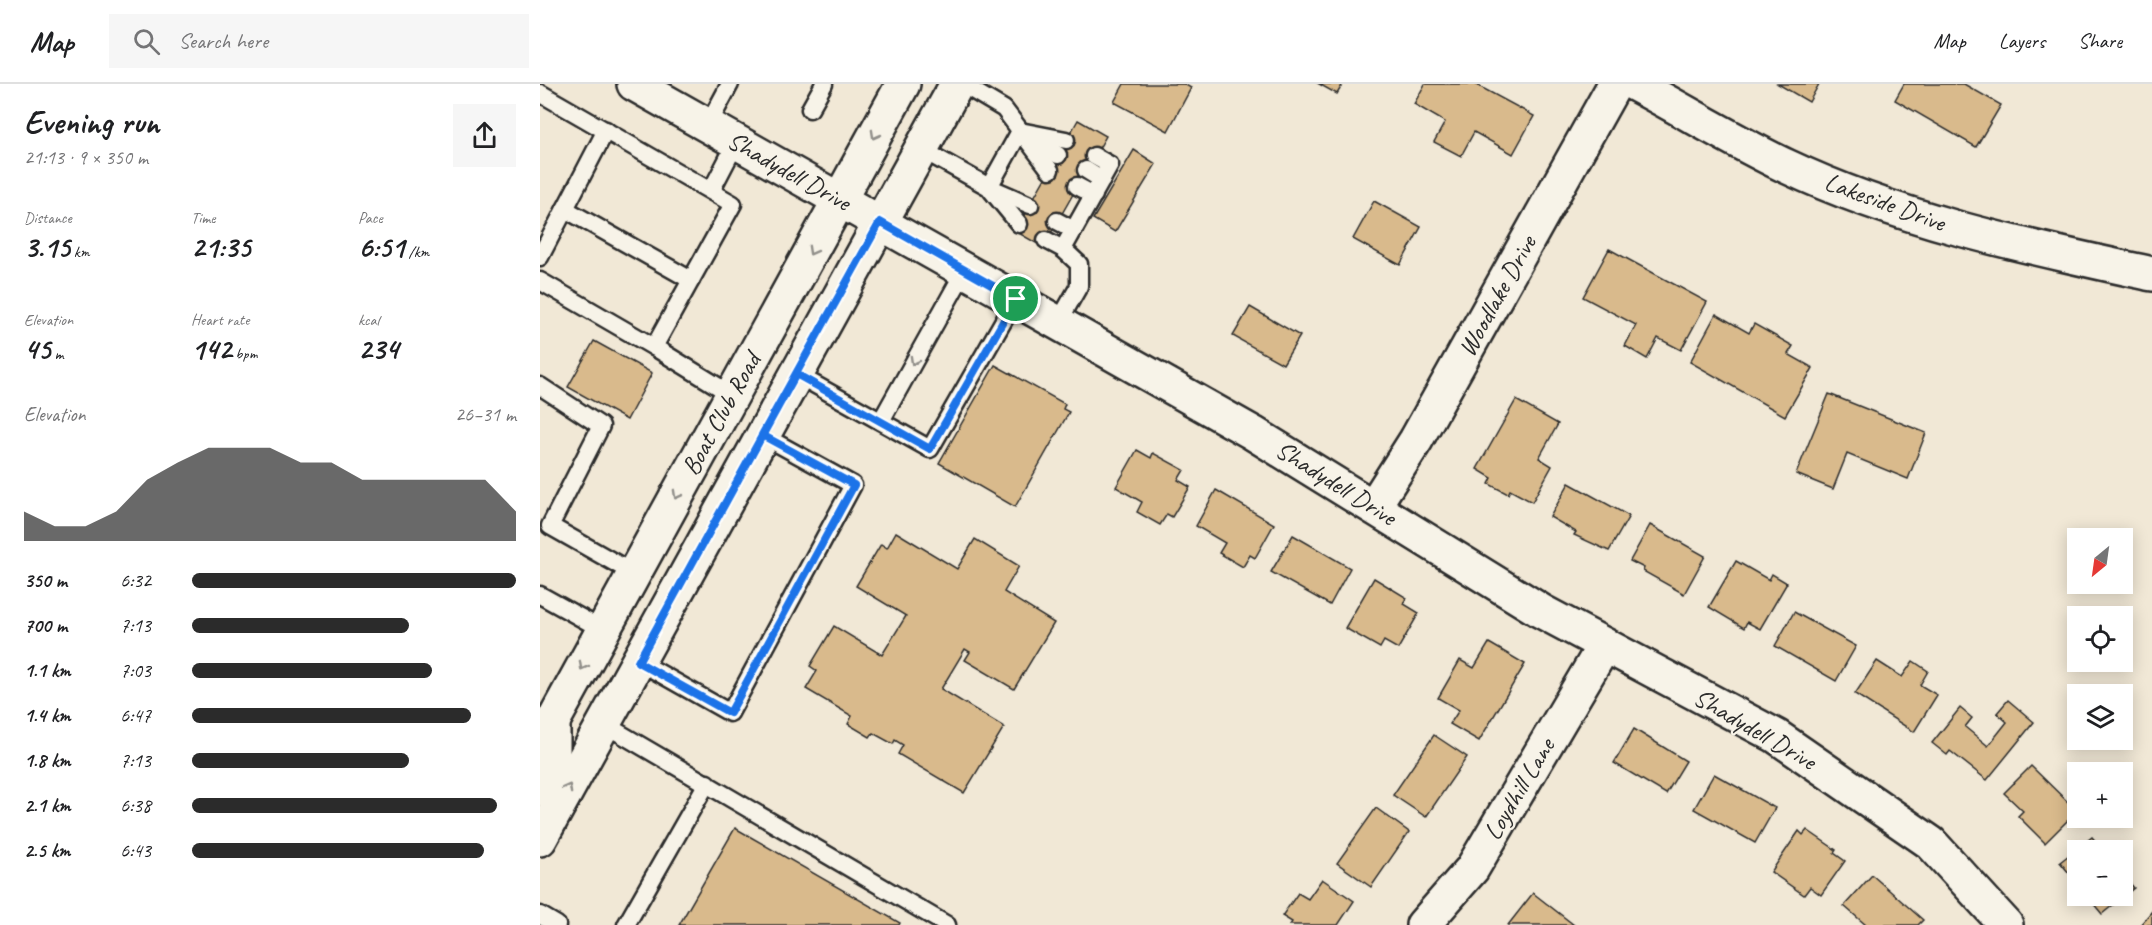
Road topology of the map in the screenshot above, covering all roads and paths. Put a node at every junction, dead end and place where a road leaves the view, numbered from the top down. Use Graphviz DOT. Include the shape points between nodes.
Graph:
graph roads {
  1 [pos="634,84"];
  2 [pos="730,84"];
  3 [pos="824,84"];
  4 [pos="903,84"];
  5 [pos="957,84"];
  6 [pos="962,84"];
  7 [pos="1616,84"];
  8 [pos="1634,84"];
  9 [pos="540,93"];
  10 [pos="810,110"];
  11 [pos="708,125"];
  12 [pos="606,130"];
  13 [pos="1020,131"];
  14 [pos="736,141"];
  15 [pos="921,149"];
  16 [pos="1090,163"];
  17 [pos="1077,186"];
  18 [pos="988,187"];
  19 [pos="1098,187"];
  20 [pos="711,191"];
  21 [pos="840,200"];
  22 [pos="1030,205"];
  23 [pos="565,209"];
  24 [pos="1057,221"];
  25 [pos="880,222"];
  26 [pos="1019,224"];
  27 [pos="1074,230"];
  28 [pos="1046,240"];
  29 [pos="1063,249"];
  30 [pos="540,257"];
  31 [pos="965,270"];
  32 [pos="2152,272"];
  33 [pos="691,280"];
  34 [pos="540,281"];
  35 [pos="1016,299"];
  36 [pos="1058,323"];
  37 [pos="654,347"];
  38 [pos="796,374"];
  39 [pos="540,386"];
  40 [pos="732,395"];
  41 [pos="881,421"];
  42 [pos="762,435"];
  43 [pos="1374,506"];
  44 [pos="545,528"];
  45 [pos="633,573"];
  46 [pos="540,595"];
  47 [pos="603,630"];
  48 [pos="1604,646"];
  49 [pos="638,662"];
  50 [pos="604,723"];
  51 [pos="547,733"];
  52 [pos="707,783"];
  53 [pos="540,789"];
  54 [pos="540,839"];
  55 [pos="540,915"];
  56 [pos="939,923"];
  57 [pos="557,925"];
  58 [pos="626,925"];
  59 [pos="1423,925"];
  60 [pos="2006,925"];
  1 -- 11 [label="street, Shadydell Drive"];
  2 -- 11 [label="lane"];
  3 -- 10 [label="lane"];
  4 -- 21 [label="street, Boat Club Road, one-way"];
  5 -- 15 [label="street, Boat Club Road"];
  6 -- 13 [label="lane" via="1004,109"];
  7 -- 43 [label="street, Woodlake Drive" via="1416,440"];
  8 -- 32 [label="street, Lakeside Drive" via="1787,167 1899,211 2006,243"];
  9 -- 12 [label="lane"];
  11 -- 14 [label="street, Shadydell Drive"];
  12 -- 20 [label="lane"];
  12 -- 23 [label="lane"];
  13 -- 13 [label="lane" via="1058,155"];
  13 -- 18 [label="lane"];
  14 -- 20 [label="lane"];
  14 -- 21 [label="street, Shadydell Drive"];
  15 -- 18 [label="lane"];
  15 -- 25 [label="street, Boat Club Road"];
  16 -- 19 [label="lane" via="1110,165"];
  17 -- 19 [label="lane"];
  18 -- 22 [label="lane"];
  18 -- 26 [label="lane"];
  19 -- 27 [label="lane"];
  20 -- 33 [label="lane" via="733,204"];
  21 -- 25 [label="street, Shadydell Drive"];
  21 -- 40 [label="street, Boat Club Road, one-way"];
  23 -- 30 [label="lane"];
  23 -- 33 [label="lane"];
  24 -- 27 [label="lane"];
  25 -- 31 [label="street, Shadydell Drive"];
  25 -- 38 [label="street, Boat Club Road"];
  27 -- 29 [label="lane"];
  28 -- 29 [label="lane"];
  29 -- 36 [label="lane" via="1079,264 1079,286"];
  31 -- 35 [label="street, Shadydell Drive"];
  31 -- 41 [label="lane, one-way"];
  33 -- 37 [label="lane"];
  34 -- 37 [label="lane"];
  35 -- 36 [label="street, Shadydell Drive"];
  35 -- 41 [label="lane" via="930,449"];
  36 -- 43 [label="street, Shadydell Drive" via="1254,433"];
  37 -- 40 [label="lane"];
  38 -- 41 [label="lane"];
  38 -- 42 [label="street, Boat Club Road"];
  39 -- 44 [label="lane" via="601,426"];
  40 -- 45 [label="street, Boat Club Road, one-way"];
  42 -- 49 [label="street, Boat Club Road"];
  42 -- 49 [label="lane" via="854,485 730,713"];
  43 -- 48 [label="street, Shadydell Drive"];
  44 -- 45 [label="lane"];
  45 -- 47 [label="street, Boat Club Road"];
  46 -- 47 [label="lane"];
  47 -- 51 [label="street, Boat Club Road, one-way"];
  48 -- 59 [label="street, Loydhill Lane" via="1472,869"];
  48 -- 60 [label="street, Shadydell Drive" via="1776,736 1931,843"];
  49 -- 50 [label="street, Boat Club Road"];
  50 -- 52 [label="lane"];
  54 -- 50 [label="street, Boat Club Road, one-way"];
  51 -- 53 [label="street" via="553,766"];
  52 -- 56 [label="lane"];
  52 -- 58 [label="lane"];
  55 -- 57 [label="lane"];
}
